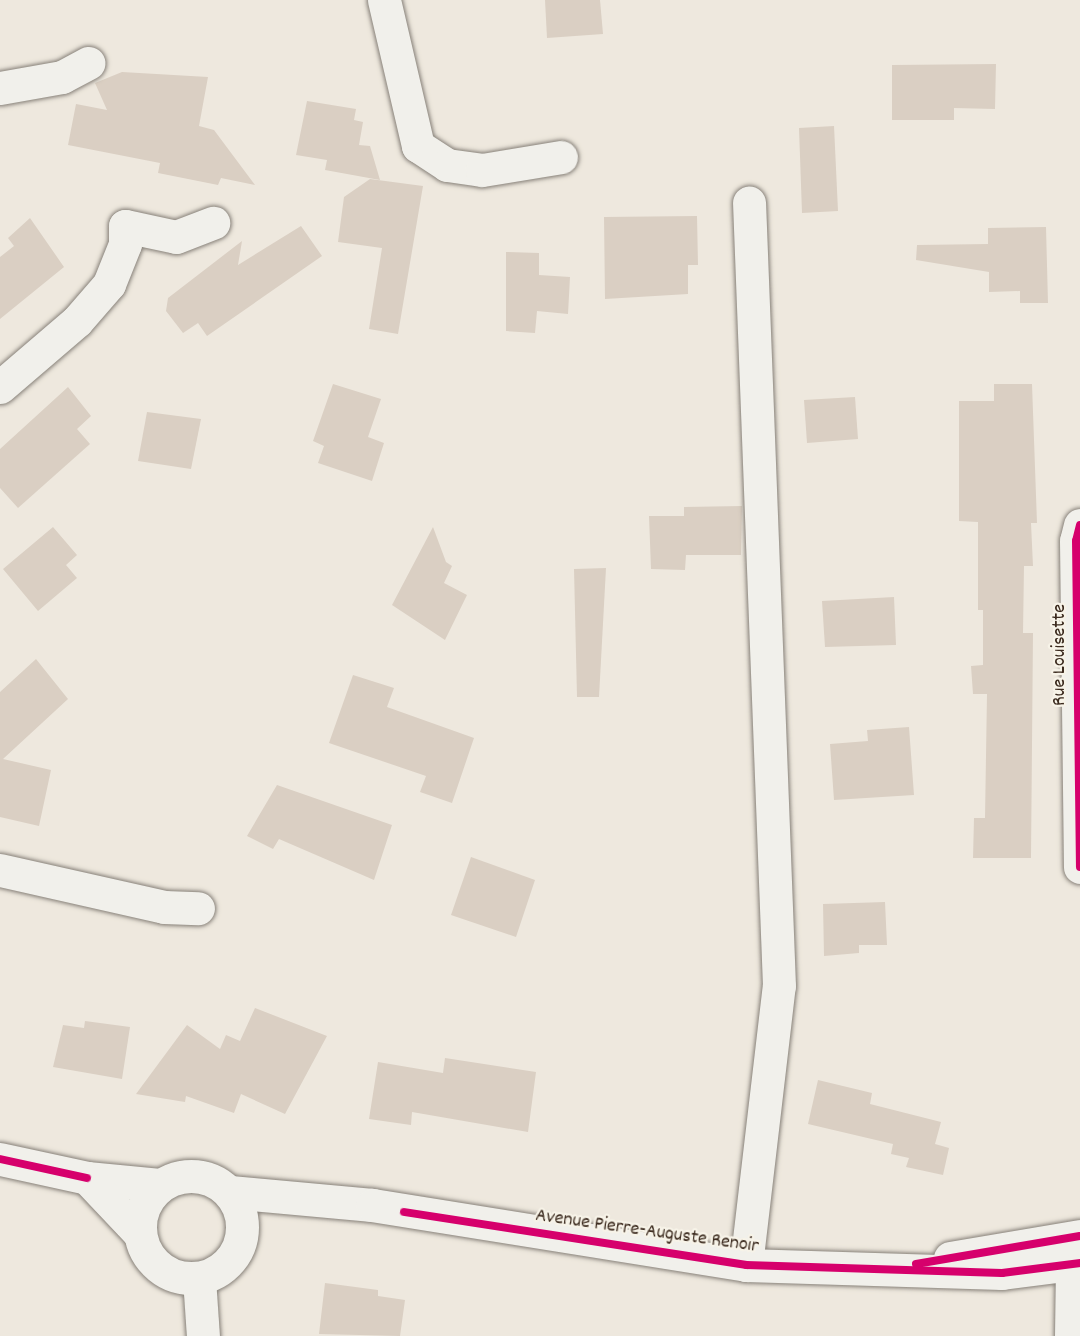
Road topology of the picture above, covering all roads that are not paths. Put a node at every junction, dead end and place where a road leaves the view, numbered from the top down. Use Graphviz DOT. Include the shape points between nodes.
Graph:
graph roads {
  1 [pos="384,0"];
  2 [pos="88,63"];
  3 [pos="0,88"];
  4 [pos="561,158"];
  5 [pos="748,203"];
  6 [pos="213,223"];
  7 [pos="0,387"];
  8 [pos="1080,525"];
  9 [pos="1079,784"];
  10 [pos="1080,867"];
  11 [pos="0,870"];
  12 [pos="198,908"];
  13 [pos="0,1159"];
  14 [pos="87,1178"];
  15 [pos="160,1185"];
  16 [pos="230,1192"];
  17 [pos="304,1202"];
  18 [pos="139,1233"];
  19 [pos="242,1235"];
  20 [pos="1078,1255"];
  21 [pos="746,1265"];
  22 [pos="200,1278"];
  23 [pos="203,1336"];
  24 [pos="1071,1336"];
  1 -- 4 [label="main road" via="418,146 447,165 482,170"];
  2 -- 3 [label="main road" via="62,77"];
  5 -- 21 [label="main road" via="779,986"];
  6 -- 7 [label="main road" via="176,237 125,226 125,244 109,284 77,321"];
  8 -- 9 [label="main road, Rue Louisette" via="1076,541"];
  9 -- 10 [label="main road, Rue Louisette"];
  11 -- 12 [label="main road" via="164,907"];
  13 -- 14 [label="main road"];
  14 -- 15 [label="main road"];
  14 -- 18 [label="main road"];
  15 -- 16 [label="main road" via="183,1175 208,1178"];
  15 -- 18 [label="main road" via="140,1215"];
  16 -- 17 [label="main road, Avenue Pierre-Auguste Renoir"];
  16 -- 19 [label="main road" via="243,1220"];
  17 -- 19 [label="main road"];
  17 -- 21 [label="main road, Avenue Pierre-Auguste Renoir" via="372,1205"];
  18 -- 22 [label="main road" via="160,1268 178,1278"];
  19 -- 22 [label="main road" via="228,1263"];
  20 -- 21 [label="main road, Avenue Pierre-Auguste Renoir" via="886,1270"];
  20 -- 24 [label="main road"];
  22 -- 23 [label="main road"];
}
